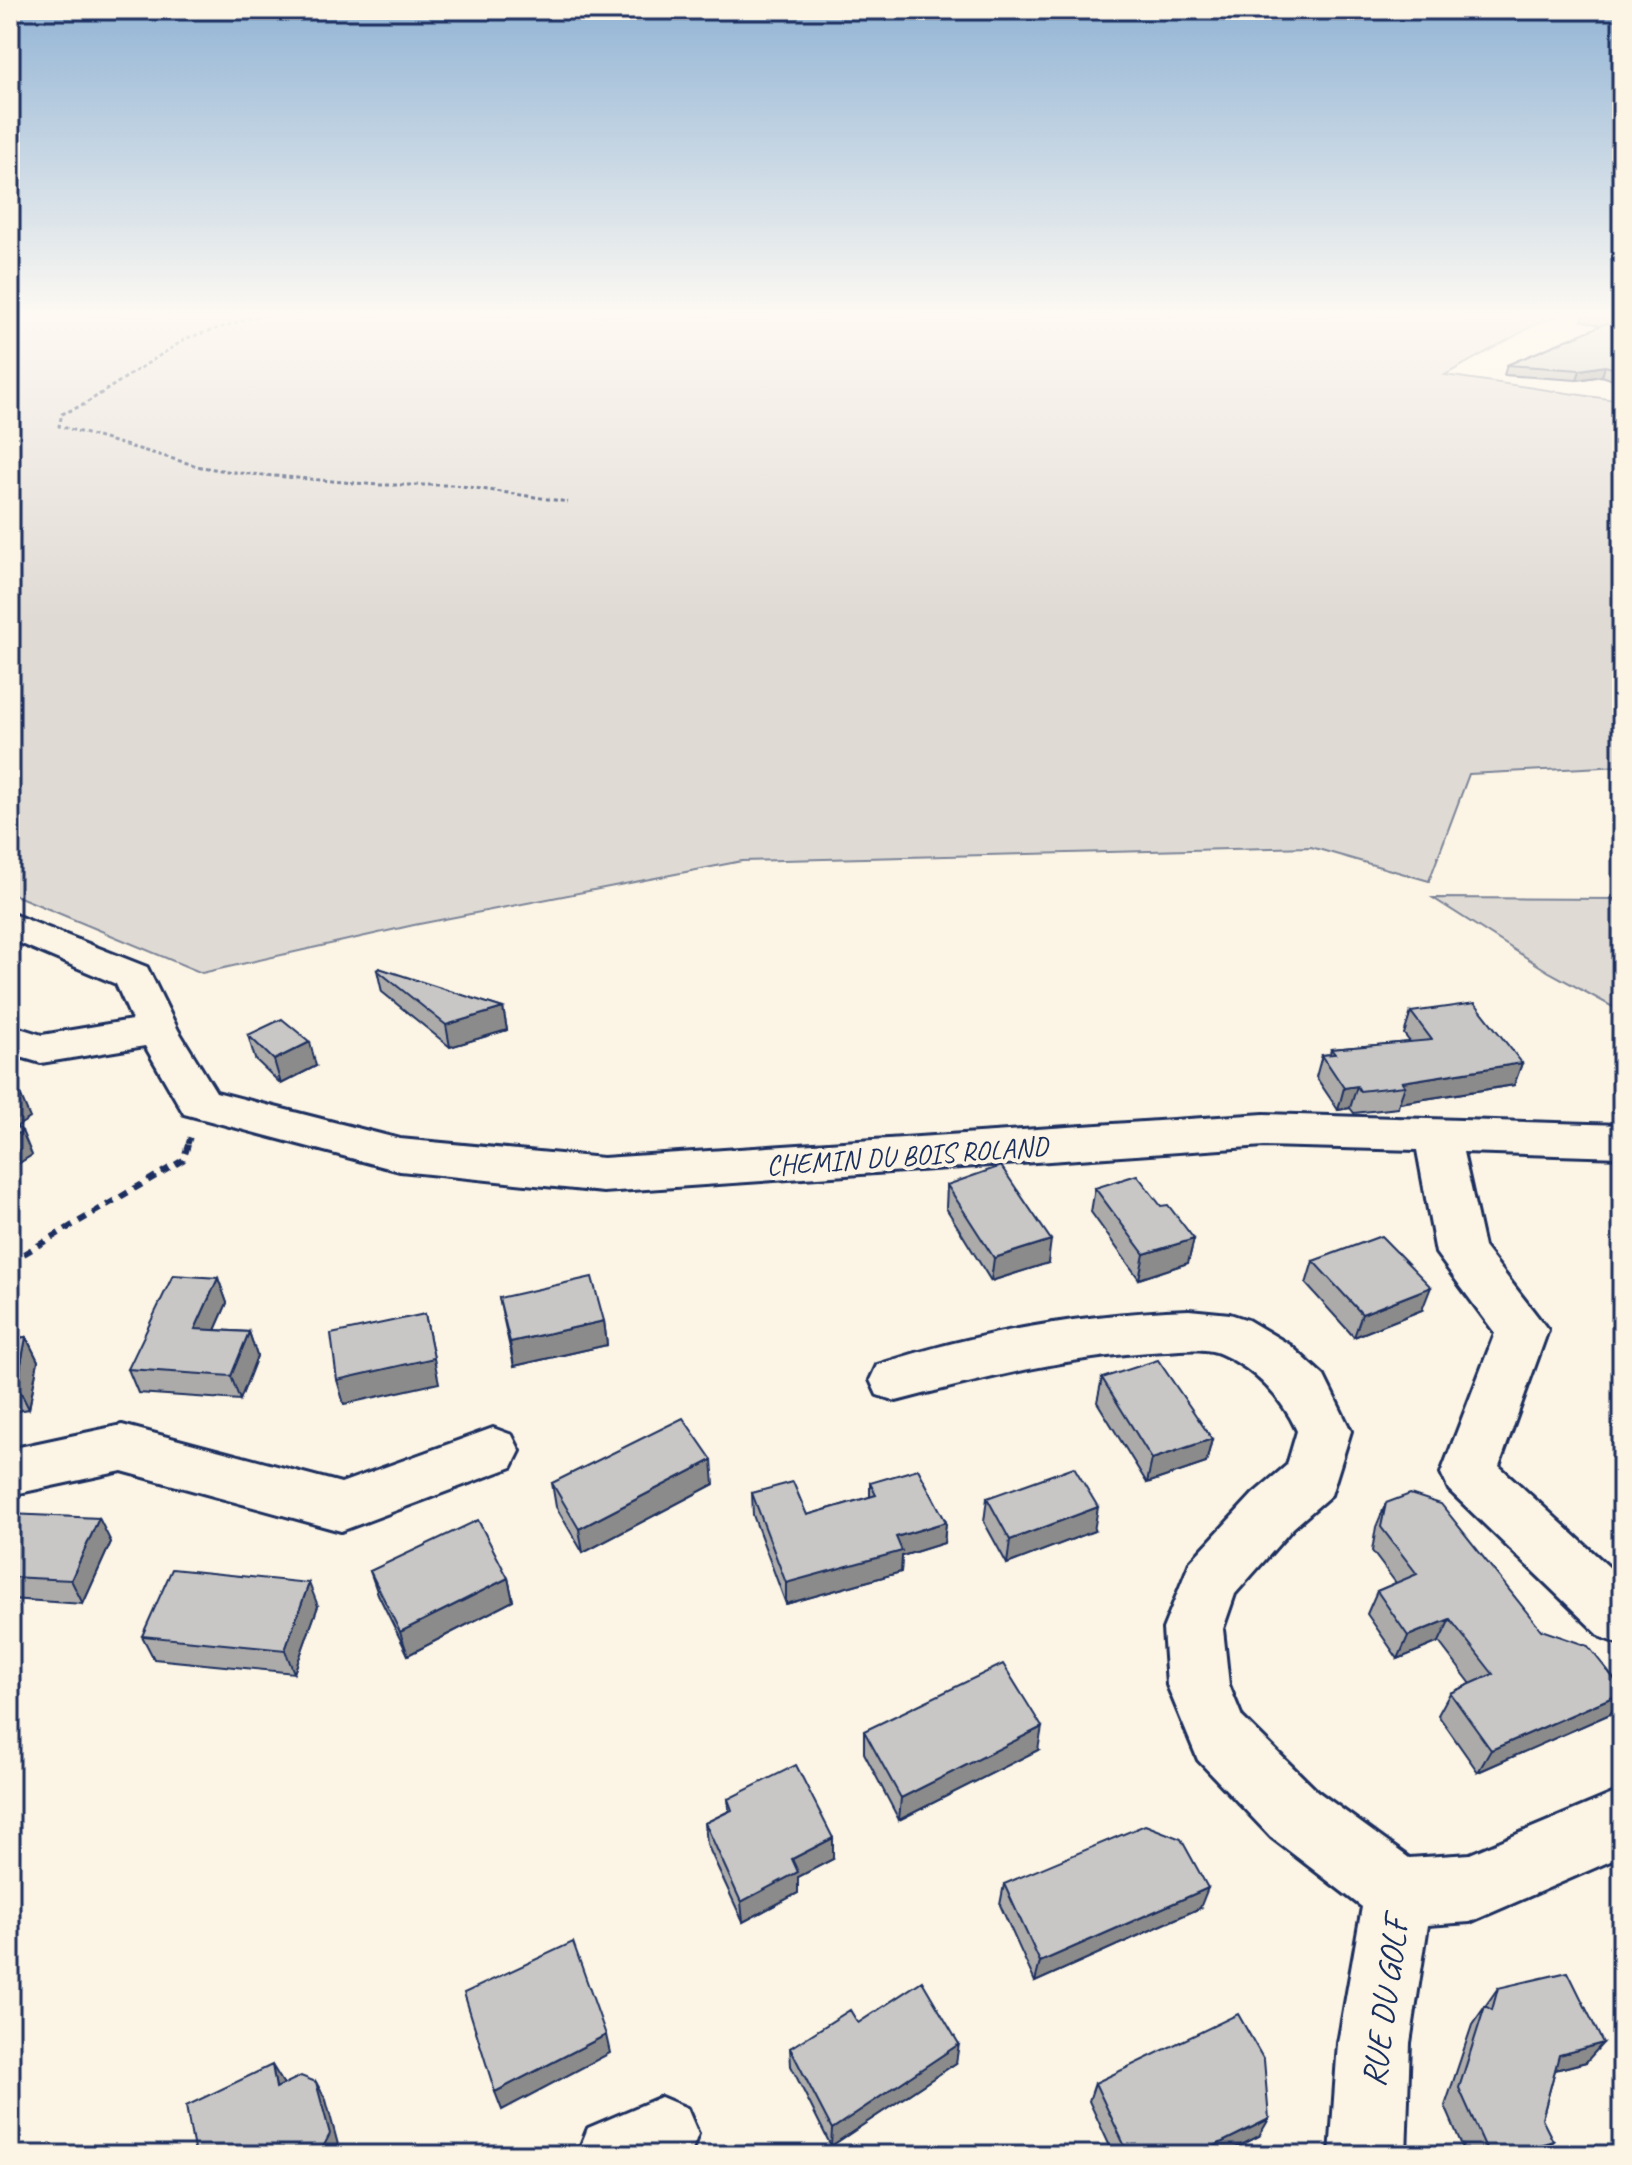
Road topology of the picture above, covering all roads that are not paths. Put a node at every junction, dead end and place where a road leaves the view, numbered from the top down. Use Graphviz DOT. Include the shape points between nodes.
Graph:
graph roads {
  1 [pos="10,925"];
  2 [pos="157,1030"];
  3 [pos="10,1039"];
  4 [pos="1437,1137"];
  5 [pos="1622,1141"];
  6 [pos="896,1380"];
  7 [pos="493,1451"];
  8 [pos="10,1472"];
  9 [pos="1622,1618"];
  10 [pos="1622,1823"];
  11 [pos="1399,1893"];
  12 [pos="1368,2155"];
  1 -- 2 [label="street" via="133,976"];
  2 -- 3 [label="street" via="41,1049"];
  2 -- 4 [label="street, CHEMIN DU BOIS ROLAND" via="200,1103 400,1155 603,1175 1264,1130"];
  4 -- 5 [label="street, CHEMIN DU BOIS ROLAND"];
  4 -- 9 [label="street" via="1461,1253 1522,1330 1469,1473"];
  6 -- 11 [label="street" via="1021,1348 1111,1333 1189,1330 1230,1334 1272,1360 1305,1391 1324,1431 1311,1478 1273,1511 1211,1580 1193,1629 1198,1685 1220,1738 1294,1814"];
  7 -- 8 [label="street" via="341,1507 122,1448"];
  10 -- 11 [label="street, RUE DU GOLF" via="1470,1888"];
  11 -- 12 [label="street, RUE DU GOLF" via="1374,2043"];
}
